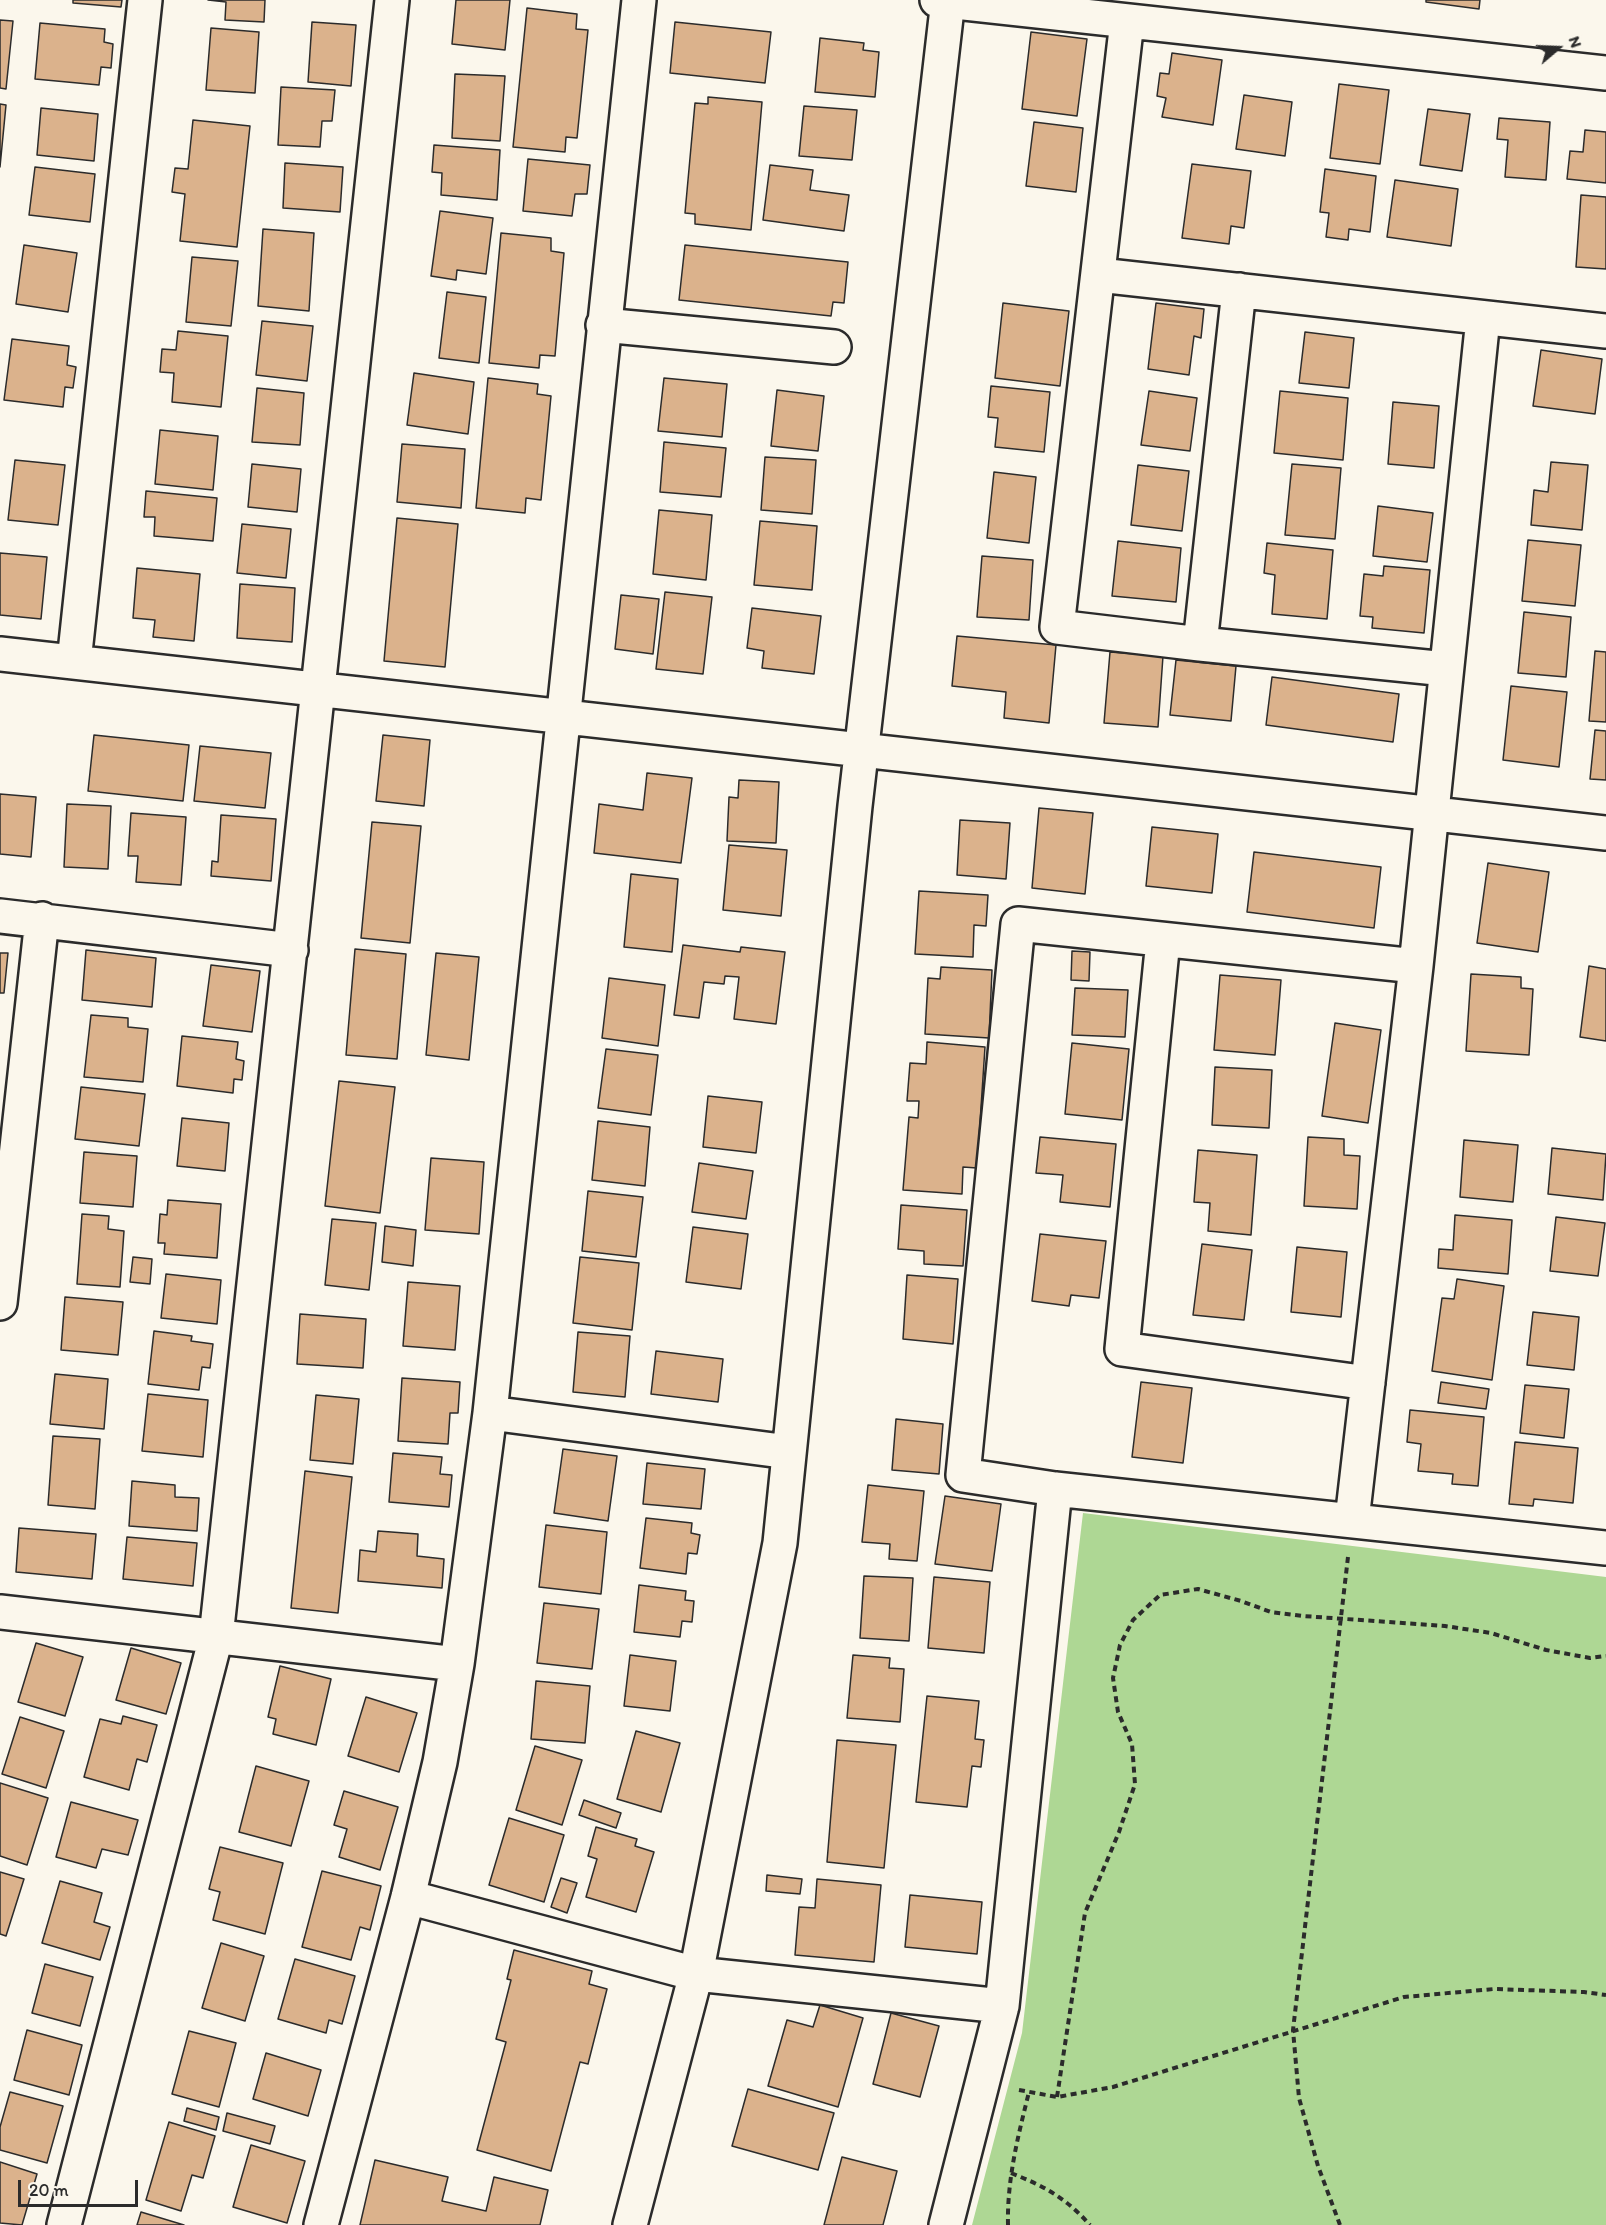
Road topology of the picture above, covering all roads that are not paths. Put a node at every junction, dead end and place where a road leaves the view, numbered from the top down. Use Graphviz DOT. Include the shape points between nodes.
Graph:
graph roads {
  1 [pos="145,0"];
  2 [pos="392,0"];
  3 [pos="639,0"];
  4 [pos="944,0"];
  5 [pos="1127,21"];
  6 [pos="1606,73"];
  7 [pos="1099,274"];
  8 [pos="1239,290"];
  9 [pos="1484,318"];
  10 [pos="603,325"];
  11 [pos="1606,331"];
  12 [pos="834,347"];
  13 [pos="1200,644"];
  14 [pos="0,654"];
  15 [pos="74,662"];
  16 [pos="1446,669"];
  17 [pos="316,689"];
  18 [pos="563,717"];
  19 [pos="862,750"];
  20 [pos="1432,815"];
  21 [pos="1606,833"];
  22 [pos="0,916"];
  23 [pos="42,919"];
  24 [pos="1163,940"];
  25 [pos="291,950"];
  26 [pos="1416,966"];
  27 [pos="0,1303"];
  28 [pos="1368,1383"];
  29 [pos="490,1413"];
  30 [pos="789,1452"];
  31 [pos="1055,1489"];
  32 [pos="1352,1520"];
  33 [pos="1606,1546"];
  34 [pos="0,1612"];
  35 [pos="216,1636"];
  36 [pos="457,1664"];
  37 [pos="408,1897"];
  38 [pos="696,1974"];
  39 [pos="1002,2006"];
  40 [pos="64,2225"];
  41 [pos="321,2225"];
  42 [pos="630,2225"];
  43 [pos="946,2225"];
  1 -- 15 [label="street"];
  2 -- 17 [label="street"];
  3 -- 10 [label="street"];
  4 -- 5 [label="street"];
  4 -- 19 [label="street"];
  5 -- 6 [label="street"];
  5 -- 7 [label="street"];
  7 -- 8 [label="street"];
  7 -- 13 [label="street" via="1057,627"];
  8 -- 9 [label="street"];
  8 -- 13 [label="street"];
  9 -- 11 [label="street"];
  9 -- 16 [label="street"];
  10 -- 12 [label="street"];
  10 -- 18 [label="street"];
  13 -- 16 [label="street"];
  14 -- 15 [label="street"];
  15 -- 17 [label="street"];
  16 -- 20 [label="street"];
  17 -- 18 [label="street"];
  17 -- 25 [label="street"];
  18 -- 19 [label="street"];
  18 -- 29 [label="street"];
  19 -- 20 [label="street"];
  19 -- 30 [label="street"];
  20 -- 21 [label="street"];
  20 -- 26 [label="street"];
  22 -- 23 [label="street"];
  23 -- 25 [label="street"];
  23 -- 27 [label="street"];
  24 -- 26 [label="street"];
  24 -- 28 [label="street" via="1122,1349"];
  24 -- 31 [label="street" via="1018,924 963,1475"];
  25 -- 35 [label="street"];
  26 -- 28 [label="street"];
  28 -- 32 [label="street"];
  29 -- 30 [label="street"];
  29 -- 36 [label="street"];
  30 -- 38 [label="street" via="780,1542"];
  31 -- 32 [label="street"];
  31 -- 39 [label="street"];
  32 -- 33 [label="street"];
  34 -- 35 [label="street"];
  35 -- 36 [label="street"];
  35 -- 40 [label="street"];
  36 -- 37 [label="street" via="440,1762"];
  37 -- 38 [label="street"];
  37 -- 41 [label="street"];
  38 -- 39 [label="street"];
  38 -- 42 [label="street"];
  39 -- 43 [label="street"];
}
